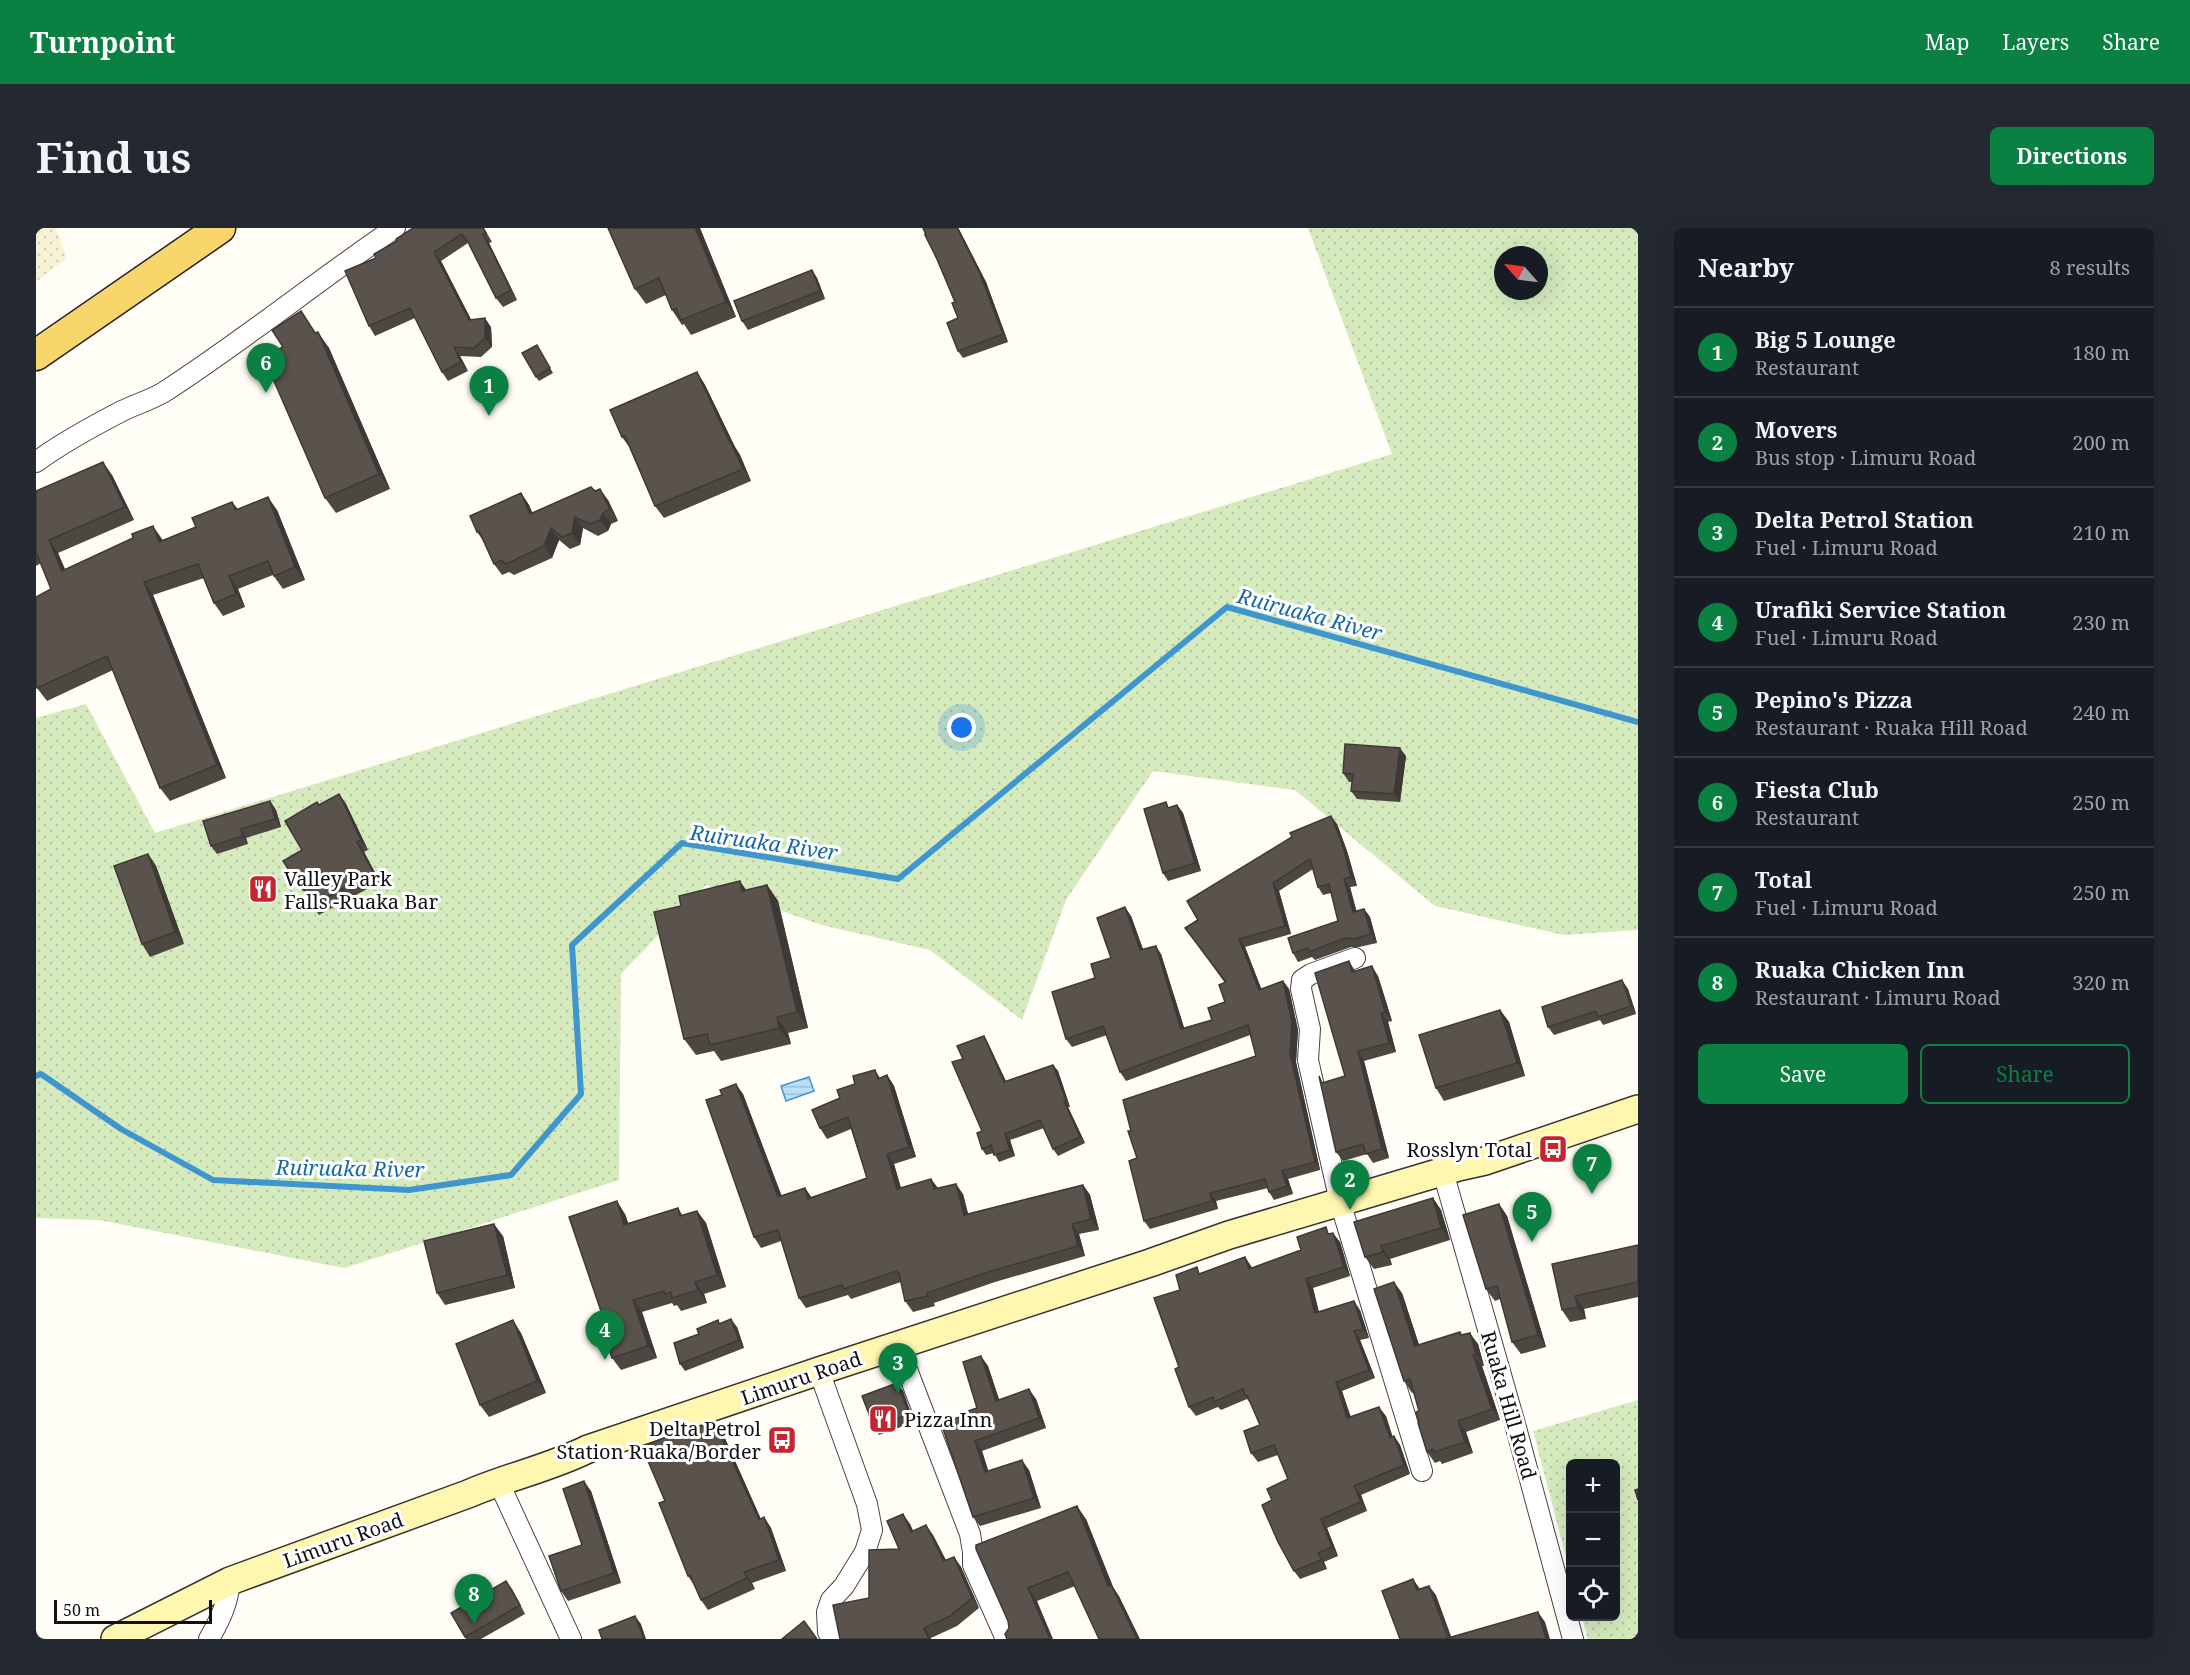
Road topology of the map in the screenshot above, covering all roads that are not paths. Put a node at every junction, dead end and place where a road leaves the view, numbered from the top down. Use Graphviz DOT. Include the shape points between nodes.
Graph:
graph roads {
  1 [pos="220,228"];
  2 [pos="395,228"];
  3 [pos="36,355"];
  4 [pos="36,462"];
  5 [pos="1355,958"];
  6 [pos="1638,1109"];
  7 [pos="1443,1172"];
  8 [pos="1340,1202"];
  9 [pos="898,1346"];
  10 [pos="819,1371"];
  11 [pos="1422,1471"];
  12 [pos="498,1481"];
  13 [pos="230,1581"];
  14 [pos="115,1639"];
  15 [pos="209,1639"];
  16 [pos="571,1639"];
  17 [pos="832,1639"];
  18 [pos="1006,1639"];
  19 [pos="1573,1639"];
  1 -- 3 [label="main road"];
  2 -- 4 [label="street" via="161,394 124,410"];
  5 -- 8 [label="street" via="1311,974 1302,980 1301,989 1310,1029 1308,1060"];
  6 -- 7 [label="main road, Limuru Road"];
  7 -- 8 [label="main road, Limuru Road"];
  7 -- 19 [label="street, Ruaka Hill Road"];
  8 -- 9 [label="main road, Limuru Road" via="1229,1235"];
  8 -- 11 [label="street"];
  9 -- 10 [label="main road, Limuru Road"];
  9 -- 18 [label="street" via="970,1534 973,1565"];
  10 -- 12 [label="main road, Limuru Road"];
  10 -- 17 [label="street" via="867,1504 872,1530 865,1552 831,1600 827,1612"];
  12 -- 13 [label="main road, Limuru Road"];
  12 -- 16 [label="street"];
  13 -- 14 [label="main road, Limuru Road"];
  13 -- 15 [label="street" via="220,1621"];
}
